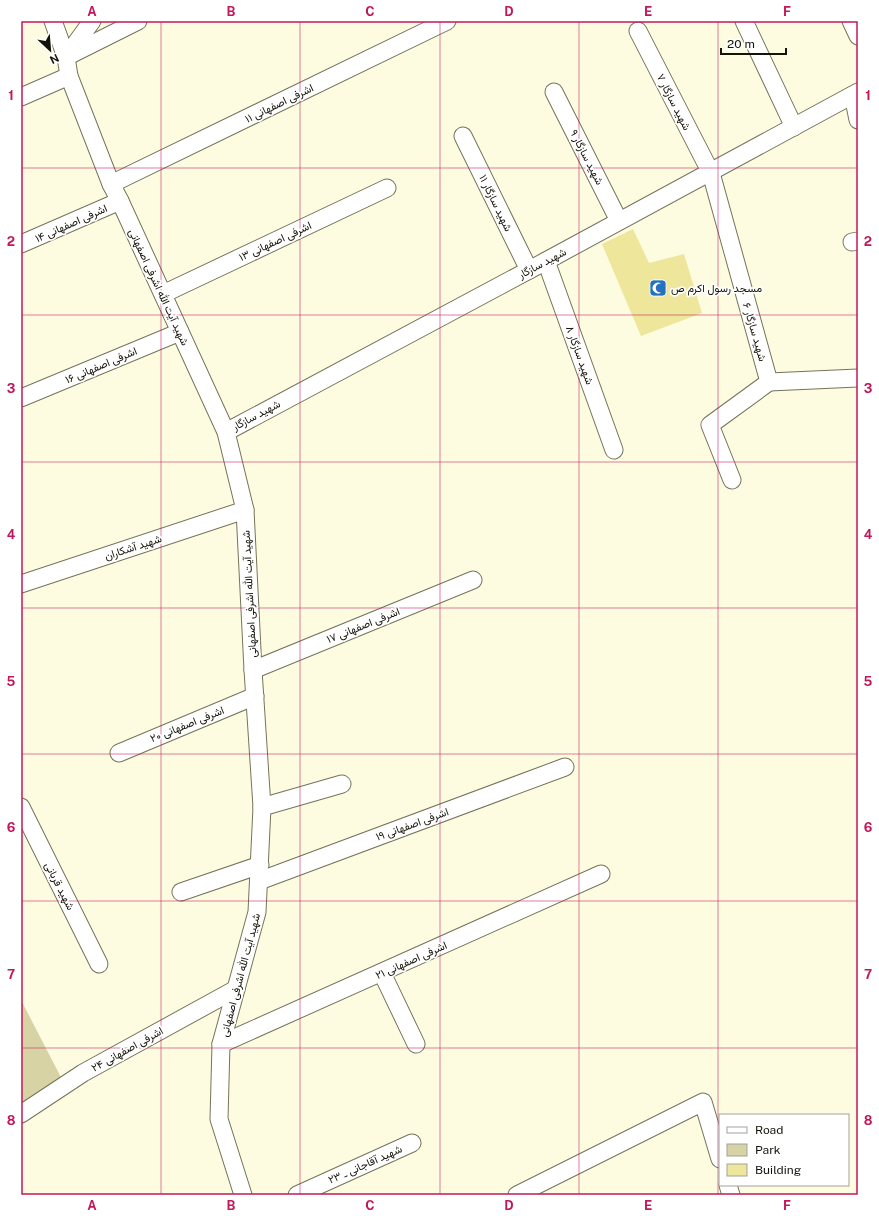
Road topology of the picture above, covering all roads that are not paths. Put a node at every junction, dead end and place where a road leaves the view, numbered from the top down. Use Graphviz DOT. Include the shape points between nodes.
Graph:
graph roads {
  1 [pos="53,21"];
  2 [pos="92,21"];
  3 [pos="138,21"];
  4 [pos="447,21"];
  5 [pos="744,21"];
  6 [pos="851,21"];
  7 [pos="638,31"];
  8 [pos="858,36"];
  9 [pos="66,57"];
  10 [pos="69,76"];
  11 [pos="554,92"];
  12 [pos="855,94"];
  13 [pos="21,97"];
  14 [pos="858,120"];
  15 [pos="794,127"];
  16 [pos="464,136"];
  17 [pos="711,172"];
  18 [pos="111,184"];
  19 [pos="387,188"];
  20 [pos="120,201"];
  21 [pos="619,222"];
  22 [pos="21,244"];
  23 [pos="546,261"];
  24 [pos="529,270"];
  25 [pos="163,294"];
  26 [pos="180,332"];
  27 [pos="858,378"];
  28 [pos="769,382"];
  29 [pos="21,398"];
  30 [pos="226,432"];
  31 [pos="614,450"];
  32 [pos="732,480"];
  33 [pos="245,510"];
  34 [pos="473,580"];
  35 [pos="21,584"];
  36 [pos="253,670"];
  37 [pos="255,696"];
  38 [pos="118,752"];
  39 [pos="565,767"];
  40 [pos="342,784"];
  41 [pos="21,807"];
  42 [pos="262,807"];
  43 [pos="259,873"];
  44 [pos="601,874"];
  45 [pos="181,892"];
  46 [pos="99,964"];
  47 [pos="382,973"];
  48 [pos="236,989"];
  49 [pos="221,1044"];
  50 [pos="416,1044"];
  51 [pos="21,1114"];
  52 [pos="412,1143"];
  53 [pos="719,1156"];
  54 [pos="243,1195"];
  55 [pos="297,1195"];
  56 [pos="516,1195"];
  1 -- 9 [label="street, شهید آیت الله اشرفی اصفهانی"];
  2 -- 9 [label="street"];
  3 -- 9 [label="street"];
  4 -- 18 [label="street, اشرفی اصفهانی ۱۱"];
  5 -- 15 [label="street"];
  6 -- 8 [label="street"];
  7 -- 17 [label="street, شهید سازگار ۷"];
  9 -- 10 [label="street, شهید آیت الله اشرفی اصفهانی"];
  10 -- 13 [label="street"];
  10 -- 18 [label="street, شهید آیت الله اشرفی اصفهانی"];
  11 -- 21 [label="street, شهید سازگار ۹"];
  12 -- 14 [label="street"];
  12 -- 15 [label="street, شهید سازگار"];
  15 -- 17 [label="street, شهید سازگار"];
  16 -- 24 [label="street, شهید سازگار ۱۱"];
  17 -- 21 [label="street, شهید سازگار"];
  17 -- 28 [label="street, شهید سازگار ۶"];
  18 -- 20 [label="street, شهید آیت الله اشرفی اصفهانی"];
  19 -- 25 [label="street, اشرفی اصفهانی ۱۳"];
  20 -- 22 [label="street, اشرفی اصفهانی ۱۴"];
  20 -- 25 [label="street, شهید آیت الله اشرفی اصفهانی"];
  21 -- 23 [label="street, شهید سازگار"];
  23 -- 24 [label="street, شهید سازگار"];
  23 -- 31 [label="street, شهید سازگار ۸"];
  24 -- 30 [label="street, شهید سازگار"];
  25 -- 26 [label="street, شهید آیت الله اشرفی اصفهانی"];
  26 -- 29 [label="street, اشرفی اصفهانی ۱۶"];
  26 -- 30 [label="street, شهید آیت الله اشرفی اصفهانی"];
  27 -- 28 [label="street"];
  28 -- 32 [label="street" via="710,425"];
  30 -- 33 [label="street, شهید آیت الله اشرفی اصفهانی"];
  33 -- 35 [label="street, شهید آشکاران"];
  33 -- 36 [label="street, شهید آیت الله اشرفی اصفهانی"];
  34 -- 36 [label="street, اشرفی اصفهانی ۱۷"];
  36 -- 37 [label="street, شهید آیت الله اشرفی اصفهانی"];
  37 -- 38 [label="street, اشرفی اصفهانی ۲۰"];
  37 -- 42 [label="street, شهید آیت الله اشرفی اصفهانی"];
  39 -- 43 [label="street, اشرفی اصفهانی ۱۹"];
  40 -- 42 [label="street"];
  41 -- 46 [label="street, شهید قربانی"];
  42 -- 43 [label="street, شهید آیت الله اشرفی اصفهانی"];
  43 -- 45 [label="street, اشرفی اصفهانی ۱۹"];
  43 -- 48 [label="street, شهید آیت الله اشرفی اصفهانی" via="257,912"];
  44 -- 47 [label="street, اشرفی اصفهانی ۲۱"];
  47 -- 49 [label="street, اشرفی اصفهانی ۲۱"];
  47 -- 50 [label="street"];
  48 -- 49 [label="street, شهید آیت الله اشرفی اصفهانی"];
  48 -- 51 [label="street, اشرفی اصفهانی ۲۴" via="83,1073"];
  49 -- 54 [label="street, شهید آیت الله اشرفی اصفهانی" via="219,1119"];
  52 -- 55 [label="street, شهید آقاجانی ـ ۲۳"];
  53 -- 56 [label="street" via="703,1102"];
}
